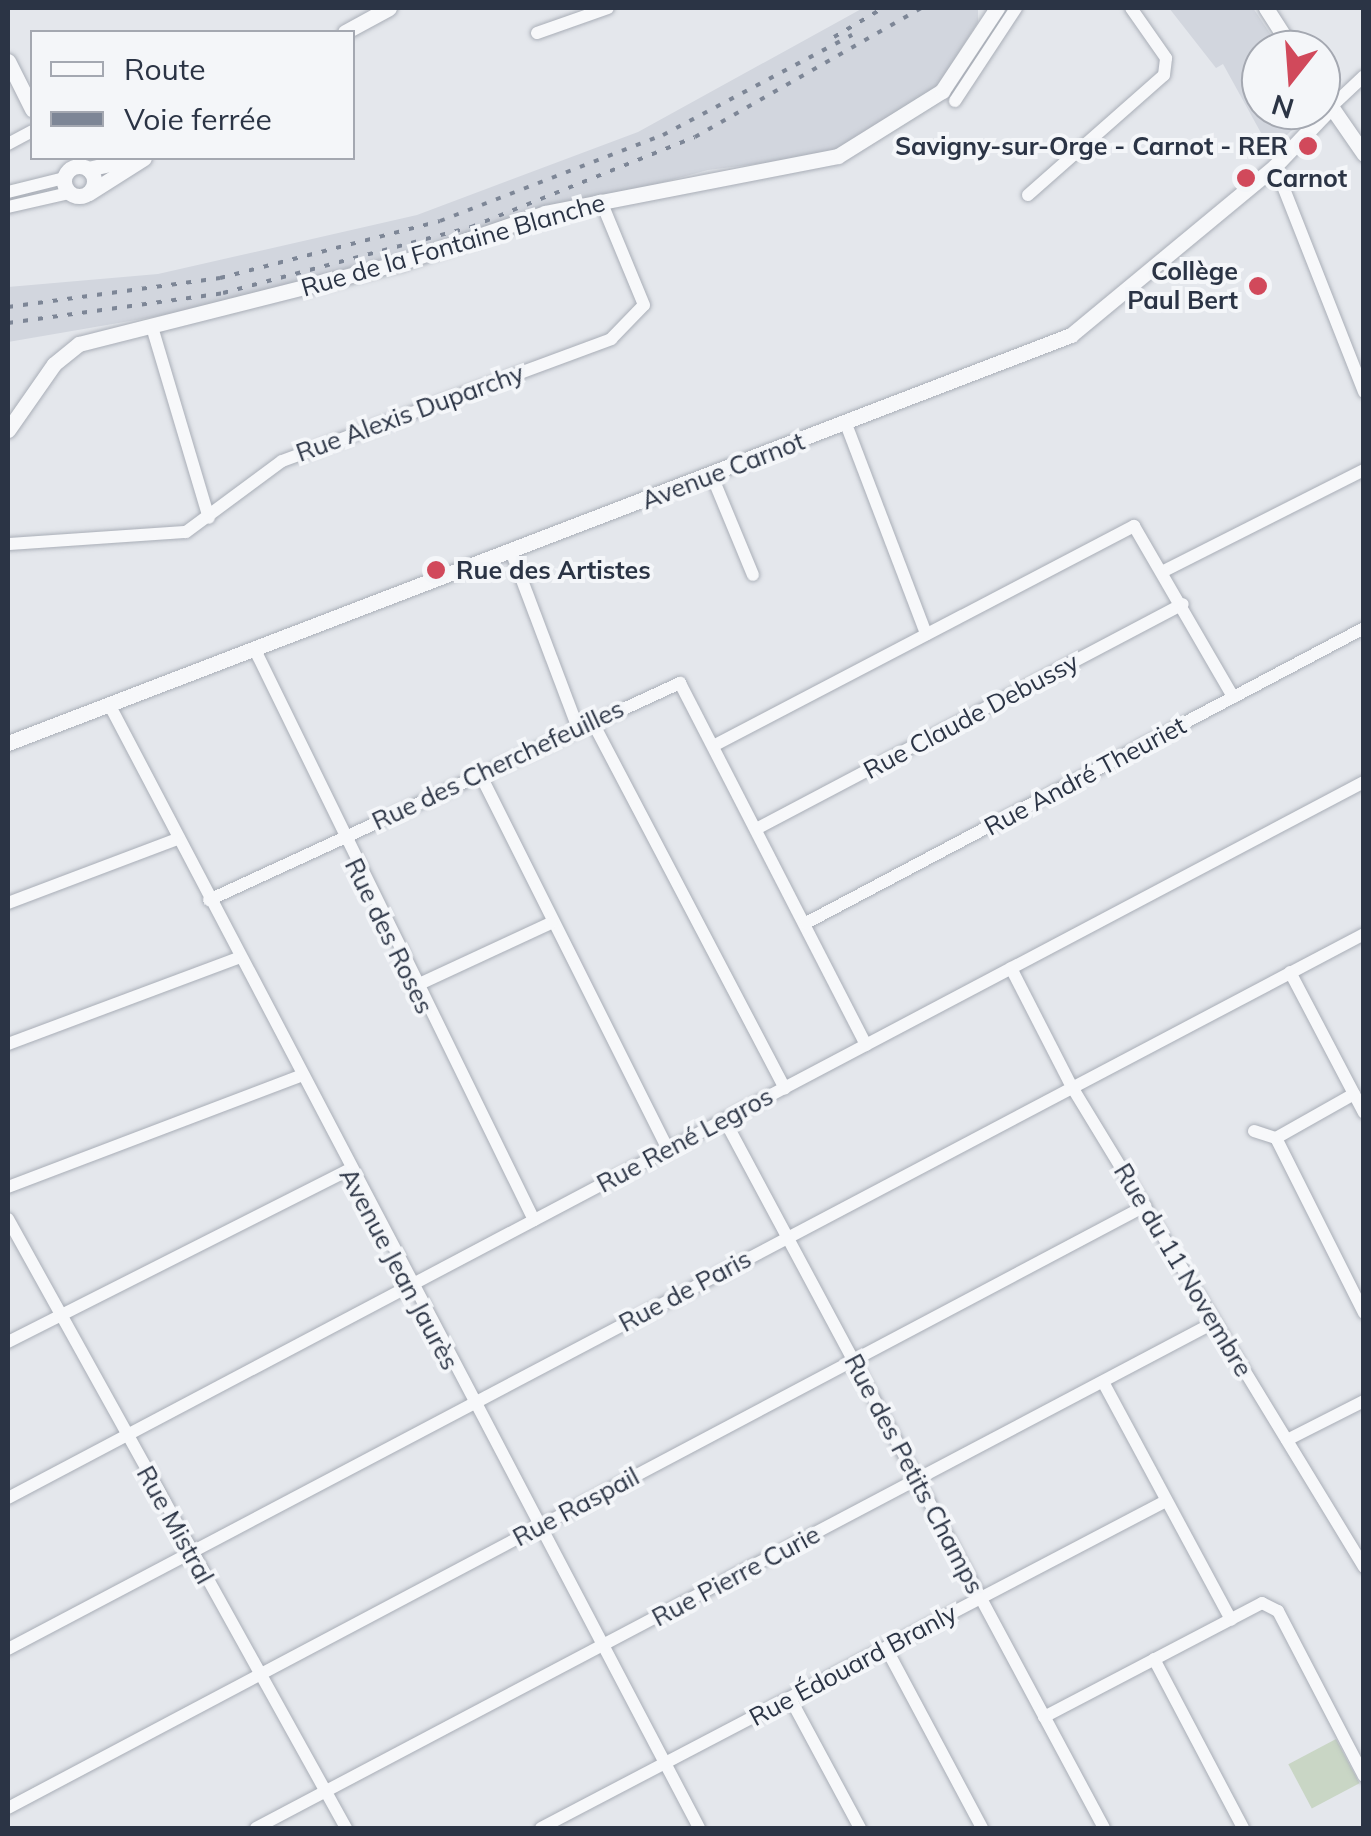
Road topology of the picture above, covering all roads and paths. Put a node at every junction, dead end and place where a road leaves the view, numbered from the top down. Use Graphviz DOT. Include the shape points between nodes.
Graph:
graph roads {
  1 [pos="389,8"];
  2 [pos="608,8"];
  3 [pos="997,8"];
  4 [pos="1016,8"];
  5 [pos="1131,8"];
  6 [pos="1266,8"];
  7 [pos="349,30"];
  8 [pos="1280,30"];
  9 [pos="537,33"];
  10 [pos="8,60"];
  11 [pos="1364,76"];
  12 [pos="1341,90"];
  13 [pos="956,101"];
  14 [pos="30,105"];
  15 [pos="1341,121"];
  16 [pos="1302,130"];
  17 [pos="30,132"];
  18 [pos="8,144"];
  19 [pos="1364,154"];
  20 [pos="55,160"];
  21 [pos="117,160"];
  22 [pos="141,160"];
  23 [pos="78,164"];
  24 [pos="1275,166"];
  25 [pos="66,186"];
  26 [pos="8,192"];
  27 [pos="90,192"];
  28 [pos="1028,195"];
  29 [pos="601,201"];
  30 [pos="8,207"];
  31 [pos="152,327"];
  32 [pos="1364,392"];
  33 [pos="846,424"];
  34 [pos="8,430"];
  35 [pos="1364,470"];
  36 [pos="712,476"];
  37 [pos="209,518"];
  38 [pos="8,544"];
  39 [pos="510,551"];
  40 [pos="1166,570"];
  41 [pos="753,574"];
  42 [pos="1183,604"];
  43 [pos="1364,628"];
  44 [pos="926,634"];
  45 [pos="254,648"];
  46 [pos="1233,697"];
  47 [pos="109,704"];
  48 [pos="592,721"];
  49 [pos="578,728"];
  50 [pos="8,743"];
  51 [pos="714,745"];
  52 [pos="480,774"];
  53 [pos="1364,782"];
  54 [pos="758,828"];
  55 [pos="341,838"];
  56 [pos="177,839"];
  57 [pos="209,900"];
  58 [pos="8,903"];
  59 [pos="806,922"];
  60 [pos="551,923"];
  61 [pos="1364,934"];
  62 [pos="238,958"];
  63 [pos="1011,968"];
  64 [pos="1290,972"];
  65 [pos="414,987"];
  66 [pos="8,1044"];
  67 [pos="866,1045"];
  68 [pos="298,1077"];
  69 [pos="1072,1087"];
  70 [pos="785,1088"];
  71 [pos="1354,1094"];
  72 [pos="1364,1113"];
  73 [pos="724,1119"];
  74 [pos="1254,1132"];
  75 [pos="1276,1138"];
  76 [pos="668,1150"];
  77 [pos="346,1170"];
  78 [pos="8,1187"];
  79 [pos="1144,1206"];
  80 [pos="8,1219"];
  81 [pos="534,1220"];
  82 [pos="788,1238"];
  83 [pos="408,1286"];
  84 [pos="1364,1313"];
  85 [pos="60,1314"];
  86 [pos="1215,1322"];
  87 [pos="8,1342"];
  88 [pos="854,1360"];
  89 [pos="1104,1382"];
  90 [pos="1364,1401"];
  91 [pos="471,1404"];
  92 [pos="125,1436"];
  93 [pos="1286,1440"];
  94 [pos="918,1480"];
  95 [pos="8,1498"];
  96 [pos="1166,1501"];
  97 [pos="538,1528"];
  98 [pos="190,1552"];
  99 [pos="1364,1567"];
  100 [pos="980,1598"];
  101 [pos="1230,1620"];
  102 [pos="601,1646"];
  103 [pos="886,1648"];
  104 [pos="8,1650"];
  105 [pos="1154,1660"];
  106 [pos="259,1674"];
  107 [pos="790,1698"];
  108 [pos="1044,1717"];
  109 [pos="664,1764"];
  110 [pos="1364,1776"];
  111 [pos="326,1792"];
  112 [pos="8,1808"];
  113 [pos="256,1828"];
  114 [pos="346,1828"];
  115 [pos="540,1828"];
  116 [pos="699,1828"];
  117 [pos="860,1828"];
  118 [pos="982,1828"];
  119 [pos="1104,1828"];
  120 [pos="1243,1828"];
  1 -- 7 [label="street"];
  2 -- 9 [label="street"];
  3 -- 29 [label="street, Rue de la Fontaine Blanche" via="942,91 829,159"];
  4 -- 13 [label="street"];
  5 -- 28 [label="street" via="1166,58 1164,75"];
  6 -- 8 [label="street"];
  10 -- 14 [label="street"];
  11 -- 12 [label="street, Avenue Carnot"];
  15 -- 19 [label="street"];
  16 -- 24 [label="street, Avenue Carnot"];
  17 -- 18 [label="street"];
  20 -- 25 [label="street"];
  21 -- 23 [label="street"];
  22 -- 27 [label="street"];
  23 -- 25 [label="street"];
  23 -- 27 [label="street"];
  24 -- 32 [label="street"];
  24 -- 33 [label="street, Avenue Carnot" via="1071,335"];
  25 -- 26 [label="street"];
  25 -- 27 [label="street"];
  25 -- 30 [label="street"];
  29 -- 31 [label="street, Rue de la Fontaine Blanche"];
  29 -- 37 [label="street, Rue Alexis Duparchy" via="642,300 638,318 611,339 282,461"];
  31 -- 34 [label="street, Rue de la Fontaine Blanche" via="69,350"];
  31 -- 37 [label="street"];
  33 -- 36 [label="street, Avenue Carnot"];
  33 -- 44 [label="street"];
  35 -- 40 [label="street"];
  36 -- 39 [label="street, Avenue Carnot"];
  36 -- 41 [label="street"];
  37 -- 38 [label="street, Rue Alexis Duparchy" via="186,532"];
  39 -- 45 [label="street, Avenue Carnot"];
  39 -- 49 [label="street"];
  40 -- 42 [label="street"];
  40 -- 44 [label="street" via="1138,526"];
  42 -- 46 [label="street"];
  42 -- 54 [label="street, Rue Claude Debussy"];
  43 -- 46 [label="street, Rue André Theuriet"];
  44 -- 51 [label="street"];
  45 -- 47 [label="street, Avenue Carnot"];
  45 -- 55 [label="street, Rue des Roses"];
  46 -- 59 [label="street, Rue André Theuriet"];
  47 -- 50 [label="street, Avenue Carnot"];
  47 -- 56 [label="street, Avenue Jean Jaurès"];
  48 -- 49 [label="street, Rue des Cherchefeuilles"];
  48 -- 51 [label="street, Rue des Cherchefeuilles" via="680,683"];
  48 -- 70 [label="street"];
  49 -- 52 [label="street, Rue des Cherchefeuilles"];
  51 -- 54 [label="street"];
  52 -- 55 [label="street, Rue des Cherchefeuilles"];
  52 -- 60 [label="street"];
  53 -- 63 [label="street, Rue René Legros"];
  54 -- 59 [label="street"];
  55 -- 57 [label="street, Rue des Cherchefeuilles"];
  55 -- 65 [label="street, Rue des Roses"];
  56 -- 57 [label="street, Avenue Jean Jaurès"];
  56 -- 58 [label="street"];
  57 -- 62 [label="street, Avenue Jean Jaurès"];
  59 -- 67 [label="street"];
  60 -- 65 [label="street"];
  60 -- 76 [label="street"];
  61 -- 64 [label="street, Rue de Paris"];
  62 -- 66 [label="street"];
  62 -- 68 [label="street, Avenue Jean Jaurès"];
  63 -- 67 [label="street, Rue René Legros"];
  63 -- 69 [label="street, Rue du 11 Novembre"];
  64 -- 69 [label="street, Rue de Paris"];
  64 -- 71 [label="street"];
  65 -- 81 [label="street, Rue des Roses"];
  67 -- 70 [label="street, Rue René Legros"];
  68 -- 77 [label="street, Avenue Jean Jaurès"];
  68 -- 78 [label="street"];
  69 -- 79 [label="street, Rue du 11 Novembre"];
  69 -- 82 [label="street, Rue de Paris"];
  70 -- 73 [label="street, Rue René Legros"];
  71 -- 72 [label="street"];
  71 -- 75 [label="street"];
  73 -- 76 [label="street, Rue René Legros"];
  73 -- 82 [label="street, Rue des Petits Champs"];
  74 -- 75 [label="street"];
  75 -- 84 [label="street"];
  76 -- 81 [label="street, Rue René Legros"];
  77 -- 83 [label="street, Avenue Jean Jaurès"];
  77 -- 85 [label="street"];
  79 -- 86 [label="street, Rue du 11 Novembre"];
  79 -- 88 [label="street, Rue Raspail"];
  80 -- 85 [label="street, Rue Mistral"];
  81 -- 83 [label="street, Rue René Legros"];
  82 -- 88 [label="street, Rue des Petits Champs"];
  82 -- 91 [label="street, Rue de Paris"];
  83 -- 91 [label="street, Avenue Jean Jaurès"];
  83 -- 92 [label="street, Rue René Legros"];
  85 -- 87 [label="street"];
  85 -- 92 [label="street, Rue Mistral"];
  86 -- 89 [label="street, Rue Pierre Curie"];
  86 -- 93 [label="street, Rue du 11 Novembre"];
  88 -- 94 [label="street, Rue des Petits Champs"];
  88 -- 97 [label="street, Rue Raspail"];
  89 -- 94 [label="street, Rue Pierre Curie"];
  89 -- 96 [label="street"];
  90 -- 93 [label="street"];
  91 -- 97 [label="street, Avenue Jean Jaurès"];
  91 -- 98 [label="street, Rue de Paris"];
  92 -- 95 [label="street, Rue René Legros"];
  92 -- 98 [label="street, Rue Mistral"];
  93 -- 99 [label="street, Rue du 11 Novembre"];
  94 -- 100 [label="street, Rue des Petits Champs"];
  94 -- 102 [label="street, Rue Pierre Curie"];
  96 -- 100 [label="street, Rue Édouard Branly"];
  96 -- 101 [label="street"];
  97 -- 102 [label="street, Avenue Jean Jaurès"];
  97 -- 106 [label="street, Rue Raspail"];
  98 -- 104 [label="street, Rue de Paris"];
  98 -- 106 [label="street, Rue Mistral"];
  100 -- 103 [label="street, Rue Édouard Branly"];
  100 -- 108 [label="street, Rue des Petits Champs"];
  101 -- 105 [label="street"];
  101 -- 110 [label="street" via="1262,1603 1278,1610"];
  102 -- 109 [label="street, Avenue Jean Jaurès"];
  102 -- 111 [label="street, Rue Pierre Curie"];
  103 -- 107 [label="street, Rue Édouard Branly"];
  103 -- 118 [label="street"];
  105 -- 108 [label="street"];
  105 -- 120 [label="street"];
  106 -- 111 [label="street, Rue Mistral"];
  106 -- 112 [label="street, Rue Raspail"];
  107 -- 109 [label="street, Rue Édouard Branly"];
  107 -- 117 [label="street"];
  108 -- 119 [label="street, Rue des Petits Champs"];
  109 -- 115 [label="street, Rue Édouard Branly"];
  109 -- 116 [label="street, Avenue Jean Jaurès"];
  111 -- 113 [label="street, Rue Pierre Curie"];
  111 -- 114 [label="street, Rue Mistral"];
}
